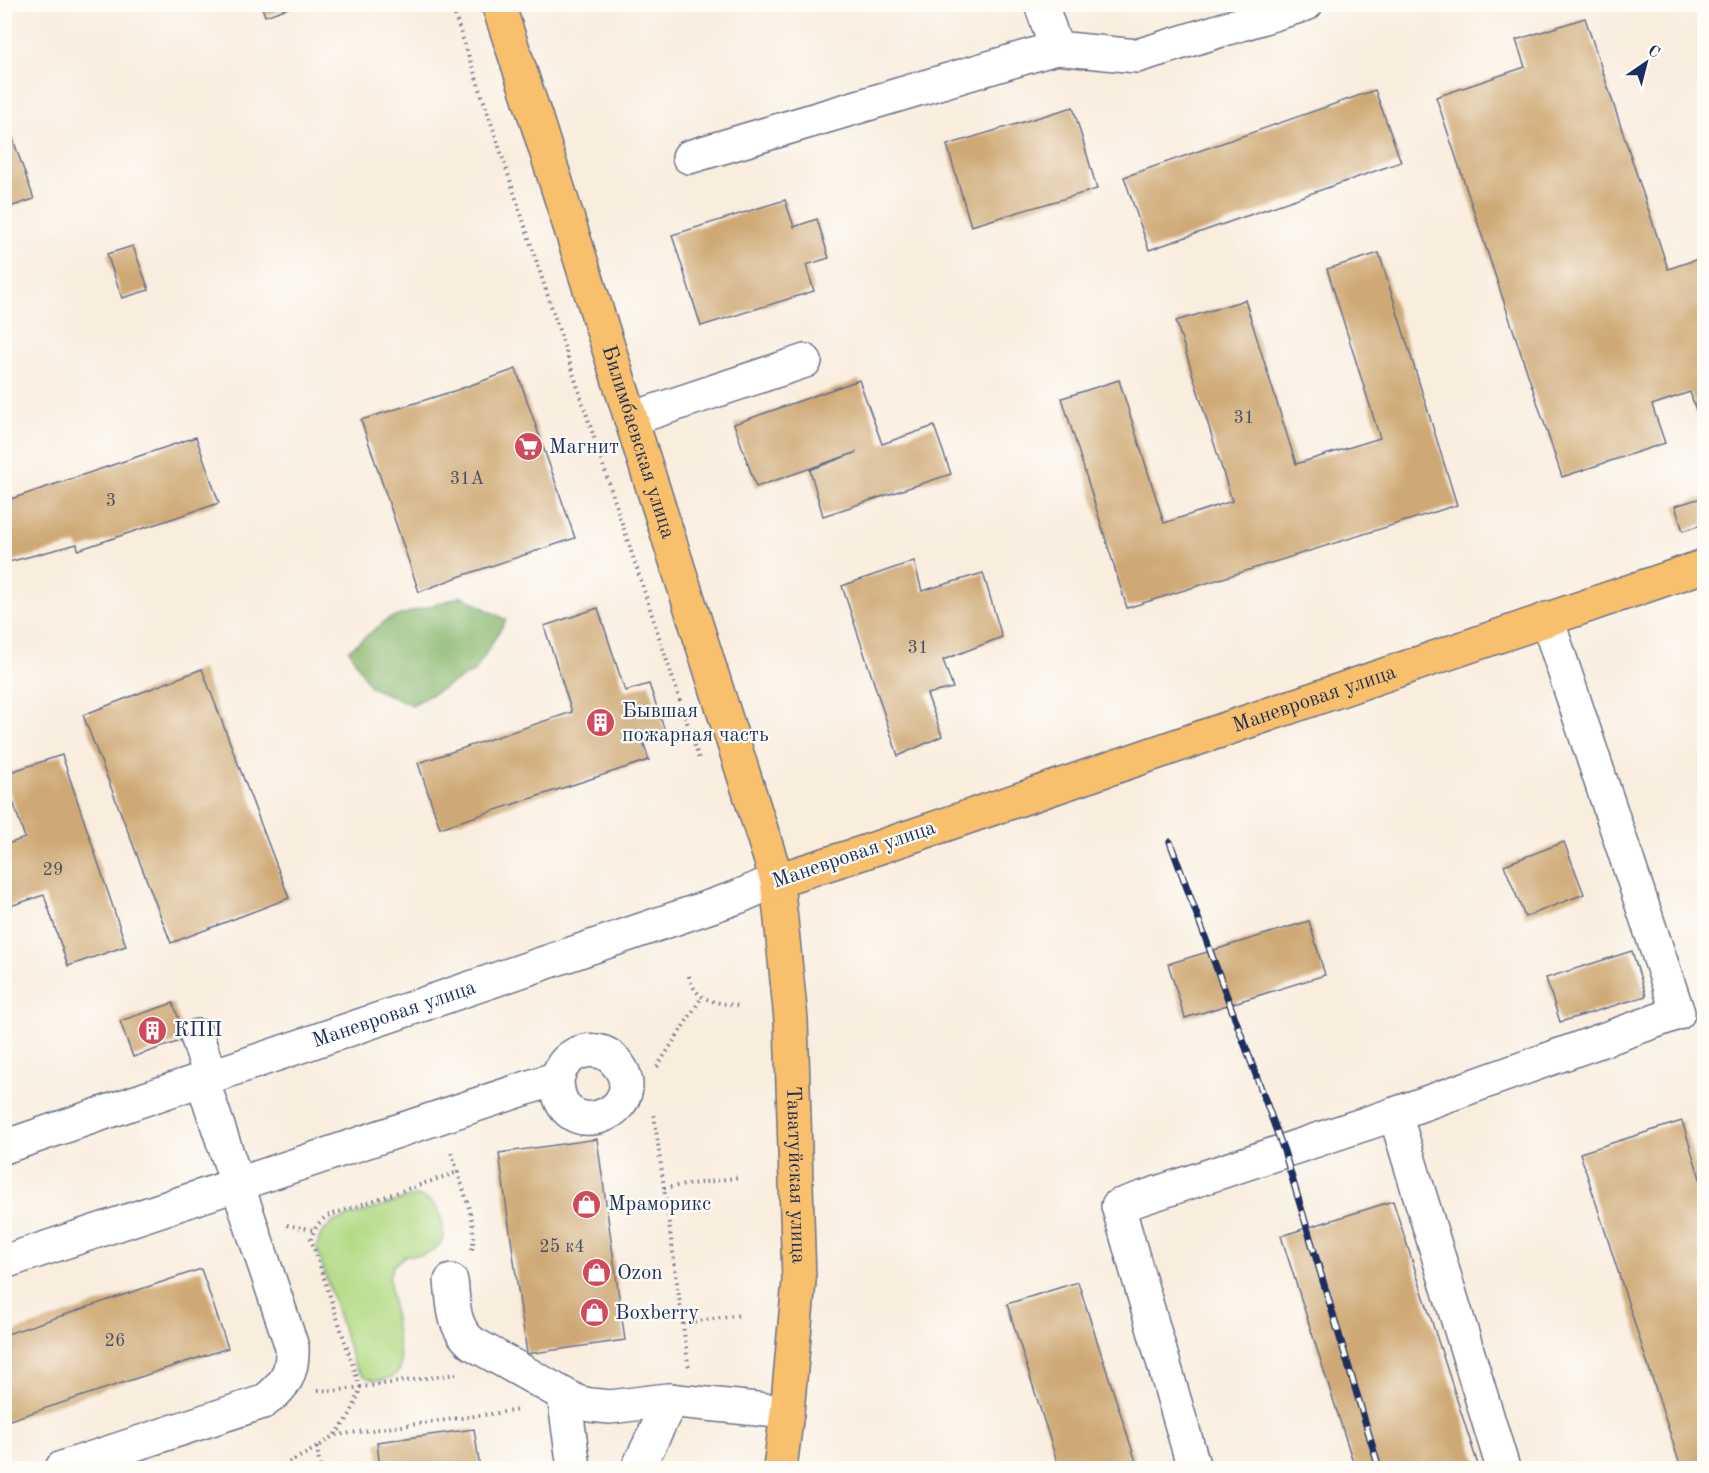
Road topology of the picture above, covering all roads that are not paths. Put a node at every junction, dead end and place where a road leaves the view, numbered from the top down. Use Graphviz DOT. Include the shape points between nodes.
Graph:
graph roads {
  1 [pos="498,4"];
  2 [pos="1041,4"];
  3 [pos="1306,4"];
  4 [pos="1056,48"];
  5 [pos="689,157"];
  6 [pos="805,361"];
  7 [pos="631,419"];
  8 [pos="1704,566"];
  9 [pos="1547,619"];
  10 [pos="777,880"];
  11 [pos="197,1036"];
  12 [pos="206,1077"];
  13 [pos="557,1078"];
  14 [pos="1395,1114"];
  15 [pos="4,1147"];
  16 [pos="237,1185"];
  17 [pos="4,1262"];
  18 [pos="451,1281"];
  19 [pos="564,1399"];
  20 [pos="683,1401"];
  21 [pos="788,1412"];
  22 [pos="62,1468"];
  23 [pos="574,1468"];
  24 [pos="638,1468"];
  25 [pos="780,1468"];
  26 [pos="1194,1468"];
  27 [pos="1503,1468"];
  1 -- 7 [label="main road, Билимбаевская улица"];
  2 -- 4 [label="street"];
  3 -- 4 [label="street" via="1137,56"];
  4 -- 5 [label="street"];
  6 -- 7 [label="street"];
  7 -- 10 [label="main road, Билимбаевская улица"];
  8 -- 9 [label="main road, Маневровая улица"];
  9 -- 10 [label="main road, Маневровая улица"];
  9 -- 14 [label="street" via="1677,1013"];
  10 -- 12 [label="street, Маневровая улица" via="738,897"];
  10 -- 21 [label="main road, Таватуйская улица" via="791,1020 799,1281"];
  11 -- 12 [label="street"];
  12 -- 15 [label="street, Маневровая улица"];
  12 -- 16 [label="street"];
  13 -- 16 [label="street"];
  14 -- 26 [label="street" via="1118,1206"];
  14 -- 27 [label="street"];
  16 -- 17 [label="street"];
  16 -- 22 [label="street" via="292,1347 285,1381 263,1402"];
  18 -- 19 [label="street" via="459,1328 472,1343"];
  19 -- 20 [label="street" via="601,1407"];
  19 -- 23 [label="street"];
  20 -- 21 [label="street"];
  20 -- 24 [label="street"];
  21 -- 25 [label="main road, Таватуйская улица"];
}
